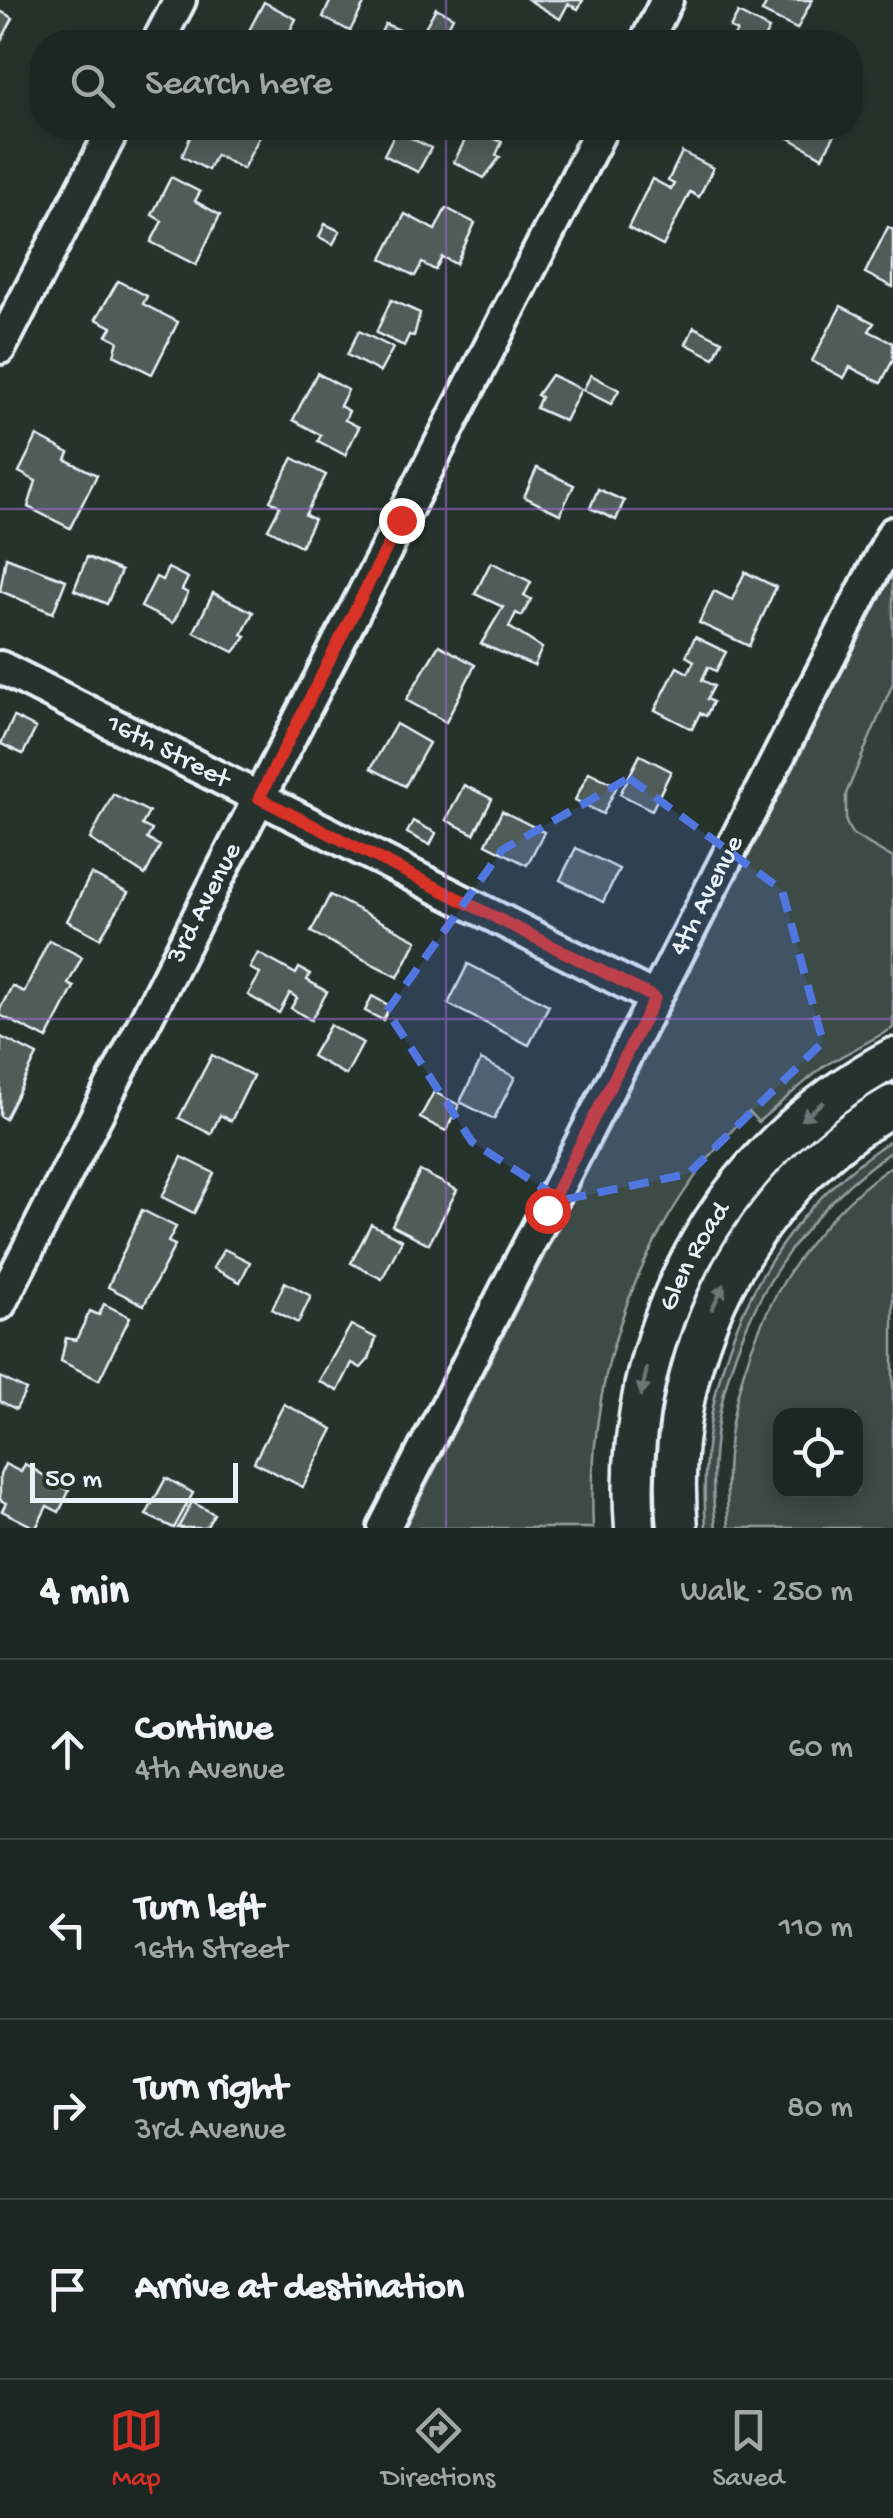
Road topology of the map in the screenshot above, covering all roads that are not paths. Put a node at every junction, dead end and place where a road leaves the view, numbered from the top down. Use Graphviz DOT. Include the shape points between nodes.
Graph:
graph roads {
  1 [pos="180,0"];
  2 [pos="668,0"];
  3 [pos="164,30"];
  4 [pos="652,30"];
  5 [pos="108,140"];
  6 [pos="596,140"];
  7 [pos="0,348"];
  8 [pos="893,533"];
  9 [pos="0,667"];
  10 [pos="259,798"];
  11 [pos="655,998"];
  12 [pos="893,1058"];
  13 [pos="893,1105"];
  14 [pos="0,1304"];
  15 [pos="384,1528"];
  16 [pos="635,1528"];
  17 [pos="678,1528"];
  1 -- 3 [label="street"];
  2 -- 4 [label="street"];
  5 -- 7 [label="street"];
  6 -- 10 [label="street, 3rd Avenue"];
  8 -- 11 [label="street, 4th Avenue"];
  9 -- 10 [label="street, 16th Street"];
  10 -- 11 [label="street, 16th Street"];
  10 -- 14 [label="street, 3rd Avenue"];
  11 -- 15 [label="street, 4th Avenue"];
  12 -- 16 [label="street, Glen Road, one-way" via="829,1097 769,1150 692,1254 662,1319 641,1394"];
  17 -- 13 [label="street, Glen Road, one-way" via="682,1412 721,1290 797,1181"];
}
